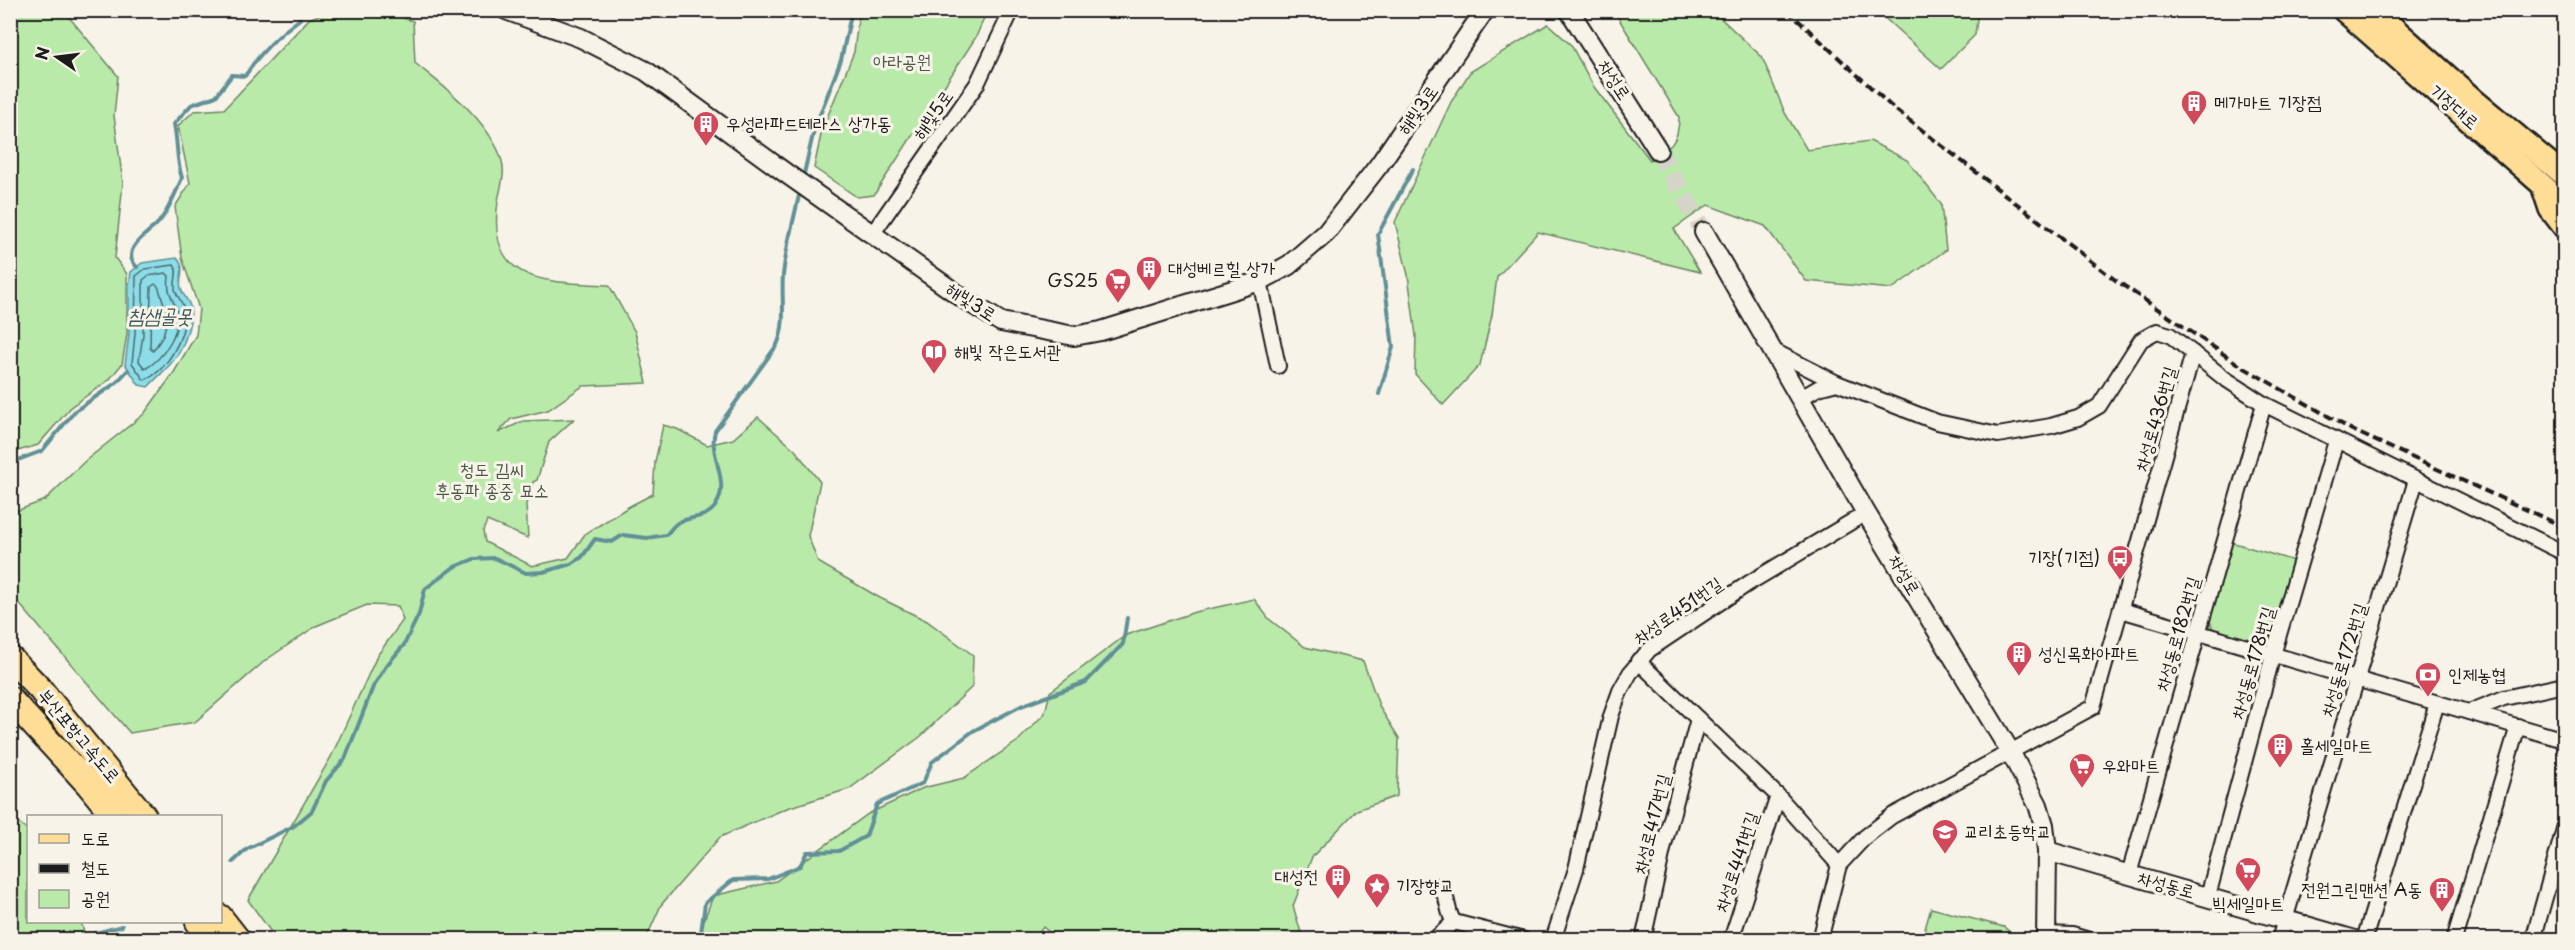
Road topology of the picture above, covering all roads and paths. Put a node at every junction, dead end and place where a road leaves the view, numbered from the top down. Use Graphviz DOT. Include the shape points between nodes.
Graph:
graph roads {
  1 [pos="506,10"];
  2 [pos="1012,10"];
  3 [pos="1485,10"];
  4 [pos="1569,10"];
  5 [pos="2343,10"];
  6 [pos="2374,10"];
  7 [pos="1658,150"];
  8 [pos="2565,175"];
  9 [pos="2543,185"];
  10 [pos="2565,204"];
  11 [pos="2565,227"];
  12 [pos="1704,232"];
  13 [pos="873,233"];
  14 [pos="1260,281"];
  15 [pos="1771,349"];
  16 [pos="2193,353"];
  17 [pos="1278,366"];
  18 [pos="1837,383"];
  19 [pos="1802,398"];
  20 [pos="2264,404"];
  21 [pos="2336,441"];
  22 [pos="2416,480"];
  23 [pos="1866,513"];
  24 [pos="2565,553"];
  25 [pos="2121,610"];
  26 [pos="2197,632"];
  27 [pos="2273,655"];
  28 [pos="10,658"];
  29 [pos="1638,661"];
  30 [pos="2357,679"];
  31 [pos="2565,685"];
  32 [pos="10,699"];
  33 [pos="2437,703"];
  34 [pos="2469,712"];
  35 [pos="1698,719"];
  36 [pos="2518,726"];
  37 [pos="2565,740"];
  38 [pos="2011,753"];
  39 [pos="1778,796"];
  40 [pos="113,815"];
  41 [pos="143,815"];
  42 [pos="2565,829"];
  43 [pos="2047,851"];
  44 [pos="1839,865"];
  45 [pos="2128,874"];
  46 [pos="1438,886"];
  47 [pos="2208,896"];
  48 [pos="2285,919"];
  49 [pos="222,920"];
  50 [pos="1454,922"];
  51 [pos="200,923"];
  52 [pos="2046,937"];
  53 [pos="213,939"];
  54 [pos="237,939"];
  55 [pos="1434,939"];
  56 [pos="1524,939"];
  57 [pos="1553,939"];
  58 [pos="1642,939"];
  59 [pos="1731,939"];
  60 [pos="1820,939"];
  61 [pos="2089,939"];
  62 [pos="2279,939"];
  63 [pos="2355,939"];
  64 [pos="2364,939"];
  65 [pos="2454,939"];
  66 [pos="2533,939"];
  1 -- 13 [label="street, 해빛3로" via="581,38 646,71"];
  2 -- 13 [label="street, 해빛5로" via="976,84"];
  3 -- 14 [label="street, 해빛3로" via="1397,140 1326,233 1289,265"];
  4 -- 7 [label="street, 차성로"];
  5 -- 9 [label="main road, 기장대로"];
  6 -- 8 [label="main road, 기장대로"];
  9 -- 10 [label="main road, 기장대로"];
  9 -- 11 [label="main road" via="2550,209"];
  12 -- 15 [label="street, 차성로"];
  13 -- 14 [label="street, 해빛3로" via="1001,322 1074,336"];
  14 -- 17 [label="street"];
  15 -- 18 [label="street"];
  15 -- 19 [label="street, 차성로"];
  16 -- 18 [label="street" via="2170,335 2157,331 2141,340 2099,406 2069,421 1998,435 1937,422"];
  16 -- 20 [label="street, 차성로436번길"];
  16 -- 25 [label="street, 차성로436번길"];
  18 -- 19 [label="street"];
  19 -- 23 [label="street, 차성로"];
  20 -- 21 [label="street, 차성로436번길"];
  20 -- 26 [label="street, 차성동로182번길"];
  21 -- 22 [label="street, 차성로436번길"];
  21 -- 27 [label="street, 차성동로178번길"];
  22 -- 24 [label="street, 차성로436번길"];
  22 -- 30 [label="street, 차성동로172번길"];
  23 -- 29 [label="street, 차성로451번길" via="1749,583"];
  23 -- 38 [label="street, 차성로"];
  25 -- 26 [label="street"];
  25 -- 38 [label="street, 차성로436번길" via="2093,707"];
  26 -- 27 [label="street"];
  26 -- 45 [label="street, 차성동로182번길"];
  27 -- 30 [label="street"];
  27 -- 47 [label="street, 차성동로178번길"];
  28 -- 41 [label="highway, 부산포항고속도로" via="55,706"];
  29 -- 35 [label="street"];
  29 -- 57 [label="street, 차성로451번길" via="1611,716 1576,869"];
  30 -- 33 [label="street"];
  30 -- 48 [label="street, 차성동로172번길"];
  31 -- 34 [label="street" via="2504,698"];
  32 -- 40 [label="highway, 부산포항고속도로"];
  33 -- 34 [label="street"];
  33 -- 64 [label="street"];
  34 -- 36 [label="street"];
  35 -- 39 [label="street"];
  35 -- 58 [label="street, 차성로417번길"];
  36 -- 37 [label="street"];
  36 -- 65 [label="street"];
  38 -- 43 [label="street, 차성로" via="2038,806"];
  38 -- 44 [label="street, 차성로436번길" via="1892,816"];
  39 -- 44 [label="street"];
  39 -- 59 [label="street, 차성로441번길"];
  42 -- 66 [label="street"];
  43 -- 45 [label="street, 차성동로"];
  43 -- 52 [label="street, 차성로"];
  44 -- 60 [label="street"];
  45 -- 47 [label="street, 차성동로"];
  46 -- 50 [label="street" via="1448,899 1448,914"];
  47 -- 48 [label="street, 차성동로"];
  48 -- 62 [label="street"];
  48 -- 63 [label="street, 차성동로"];
  49 -- 54 [label="highway"];
  50 -- 55 [label="street"];
  50 -- 56 [label="street"];
  51 -- 53 [label="highway"];
  52 -- 61 [label="street, 차성로" via="2072,935"];
}
